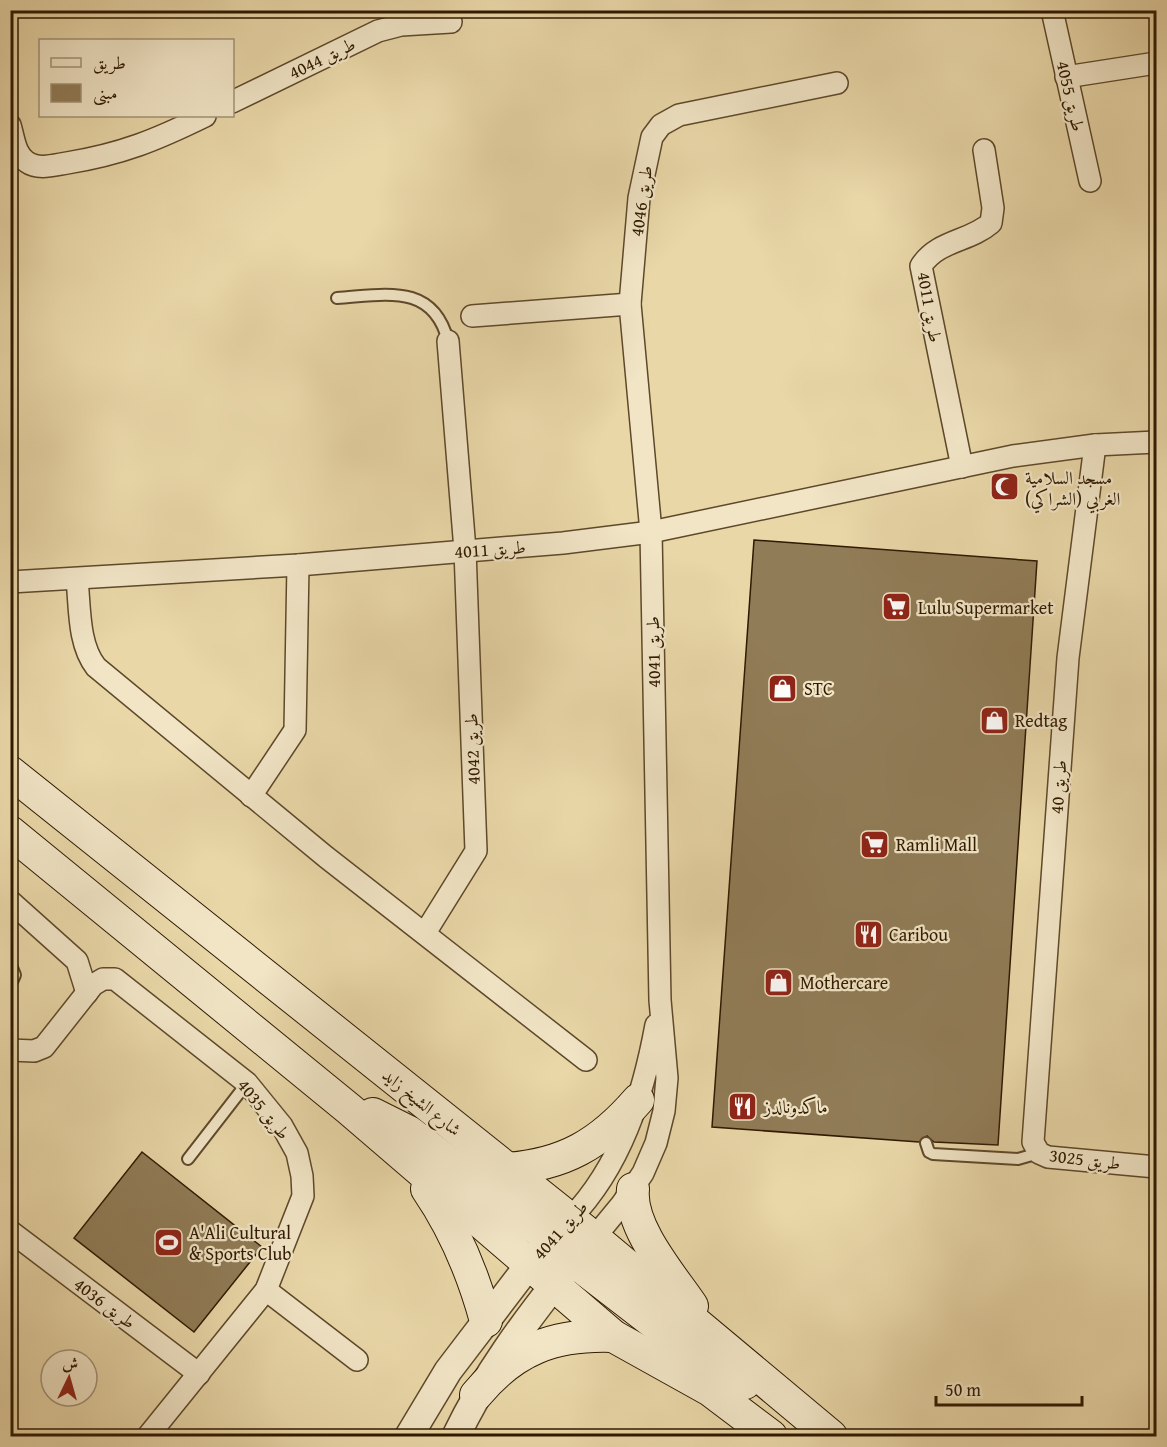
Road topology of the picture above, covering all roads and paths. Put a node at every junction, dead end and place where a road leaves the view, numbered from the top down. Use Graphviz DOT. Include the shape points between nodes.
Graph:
graph roads {
  1 [pos="1052,10"];
  2 [pos="451,22"];
  3 [pos="1156,63"];
  4 [pos="1066,77"];
  5 [pos="837,83"];
  6 [pos="234,101"];
  7 [pos="204,117"];
  8 [pos="10,126"];
  9 [pos="984,150"];
  10 [pos="1090,181"];
  11 [pos="337,298"];
  12 [pos="630,304"];
  13 [pos="472,316"];
  14 [pos="448,341"];
  15 [pos="1156,442"];
  16 [pos="1095,445"];
  17 [pos="962,467"];
  18 [pos="651,532"];
  19 [pos="465,550"];
  20 [pos="298,565"];
  21 [pos="77,579"];
  22 [pos="10,582"];
  23 [pos="10,772"];
  24 [pos="251,796"];
  25 [pos="10,832"];
  26 [pos="10,901"];
  27 [pos="425,933"];
  28 [pos="10,963"];
  29 [pos="10,986"];
  30 [pos="87,993"];
  31 [pos="660,1000"];
  32 [pos="10,1050"];
  33 [pos="586,1060"];
  34 [pos="247,1083"];
  35 [pos="638,1100"];
  36 [pos="349,1109"];
  37 [pos="1033,1130"];
  38 [pos="926,1143"];
  39 [pos="1039,1153"];
  40 [pos="188,1159"];
  41 [pos="407,1159"];
  42 [pos="1156,1167"];
  43 [pos="505,1169"];
  44 [pos="633,1189"];
  45 [pos="10,1232"];
  46 [pos="572,1239"];
  47 [pos="529,1264"];
  48 [pos="555,1285"];
  49 [pos="266,1290"];
  50 [pos="486,1321"];
  51 [pos="614,1336"];
  52 [pos="712,1337"];
  53 [pos="357,1360"];
  54 [pos="199,1374"];
  55 [pos="476,1395"];
  56 [pos="794,1406"];
  57 [pos="148,1437"];
  58 [pos="409,1437"];
  59 [pos="456,1437"];
  60 [pos="771,1437"];
  61 [pos="831,1437"];
  1 -- 4 [label="street, طريق 4055"];
  2 -- 6 [label="street, طريق 4044" via="401,25 378,31"];
  3 -- 4 [label="street"];
  4 -- 10 [label="street, طريق 4055"];
  5 -- 12 [label="street, طريق 4046" via="679,115 661,125 652,137 639,198"];
  7 -- 8 [label="street" via="134,148 37,167 18,153"];
  9 -- 17 [label="street, طريق 4011" via="993,208 991,223 980,233 928,255 921,266"];
  11 -- 14 [label="lane" via="388,294 416,298 438,315"];
  12 -- 13 [label="street"];
  12 -- 18 [label="street, طريق 4041"];
  14 -- 19 [label="street, طريق 4042"];
  15 -- 16 [label="street, طريق 4011"];
  16 -- 17 [label="street, طريق 4011"];
  16 -- 37 [label="street, طريق 40" via="1068,658"];
  17 -- 18 [label="street, طريق 4011"];
  18 -- 19 [label="street, طريق 4011"];
  18 -- 31 [label="street, طريق 4041"];
  19 -- 20 [label="street, طريق 4011"];
  19 -- 27 [label="street, طريق 4042" via="476,852"];
  20 -- 21 [label="street, طريق 4011"];
  20 -- 24 [label="street" via="295,729"];
  21 -- 22 [label="street, طريق 4011"];
  21 -- 24 [label="street" via="84,641 96,667"];
  23 -- 43 [label="main road, شارع الشيخ زايد"];
  24 -- 27 [label="street"];
  25 -- 36 [label="main road"];
  26 -- 30 [label="street" via="78,961"];
  27 -- 33 [label="street"];
  28 -- 29 [label="lane" via="15,975"];
  30 -- 32 [label="street" via="44,1047 34,1051"];
  30 -- 34 [label="street, طريق 4035" via="97,981 115,979"];
  31 -- 35 [label="street, طريق 4041"];
  31 -- 44 [label="street, طريق 4041" via="667,1078 664,1111 656,1143"];
  34 -- 40 [label="lane"];
  34 -- 49 [label="street, طريق 4035" via="282,1126 297,1153 302,1176 303,1196"];
  35 -- 43 [label="main road" via="608,1130 575,1153 555,1162"];
  35 -- 46 [label="street, طريق 4041" via="620,1147"];
  36 -- 41 [label="main road"];
  36 -- 46 [label="main road" via="381,1117 409,1132"];
  37 -- 39 [label="street, طريق 3025" via="1033,1142"];
  38 -- 39 [label="lane" via="928,1152 938,1154 1018,1159"];
  39 -- 42 [label="street, طريق 3025" via="1062,1159"];
  41 -- 47 [label="main road"];
  41 -- 50 [label="main road" via="453,1231 474,1278"];
  43 -- 46 [label="main road, شارع الشيخ زايد"];
  44 -- 46 [label="street, طريق 4041"];
  44 -- 52 [label="main road" via="633,1210 640,1226"];
  45 -- 54 [label="street, طريق 4036"];
  46 -- 47 [label="main road" via="565,1257 547,1256"];
  46 -- 48 [label="street, طريق 4041"];
  46 -- 52 [label="main road, شارع الشيخ زايد"];
  46 -- 56 [label="main road" via="698,1356"];
  47 -- 48 [label="main road"];
  47 -- 50 [label="street, طريق 4041"];
  48 -- 51 [label="main road"];
  48 -- 55 [label="street, طريق 4041"];
  49 -- 53 [label="street"];
  49 -- 54 [label="street, طريق 4035"];
  50 -- 58 [label="street, طريق 4041" via="448,1371"];
  51 -- 55 [label="main road" via="583,1335 535,1349 496,1371"];
  51 -- 60 [label="main road" via="710,1390"];
  52 -- 56 [label="main road, شارع الشيخ زايد"];
  54 -- 57 [label="street, طريق 4035"];
  55 -- 59 [label="street, طريق 4041"];
  56 -- 61 [label="main road, شارع الشيخ زايد"];
}
